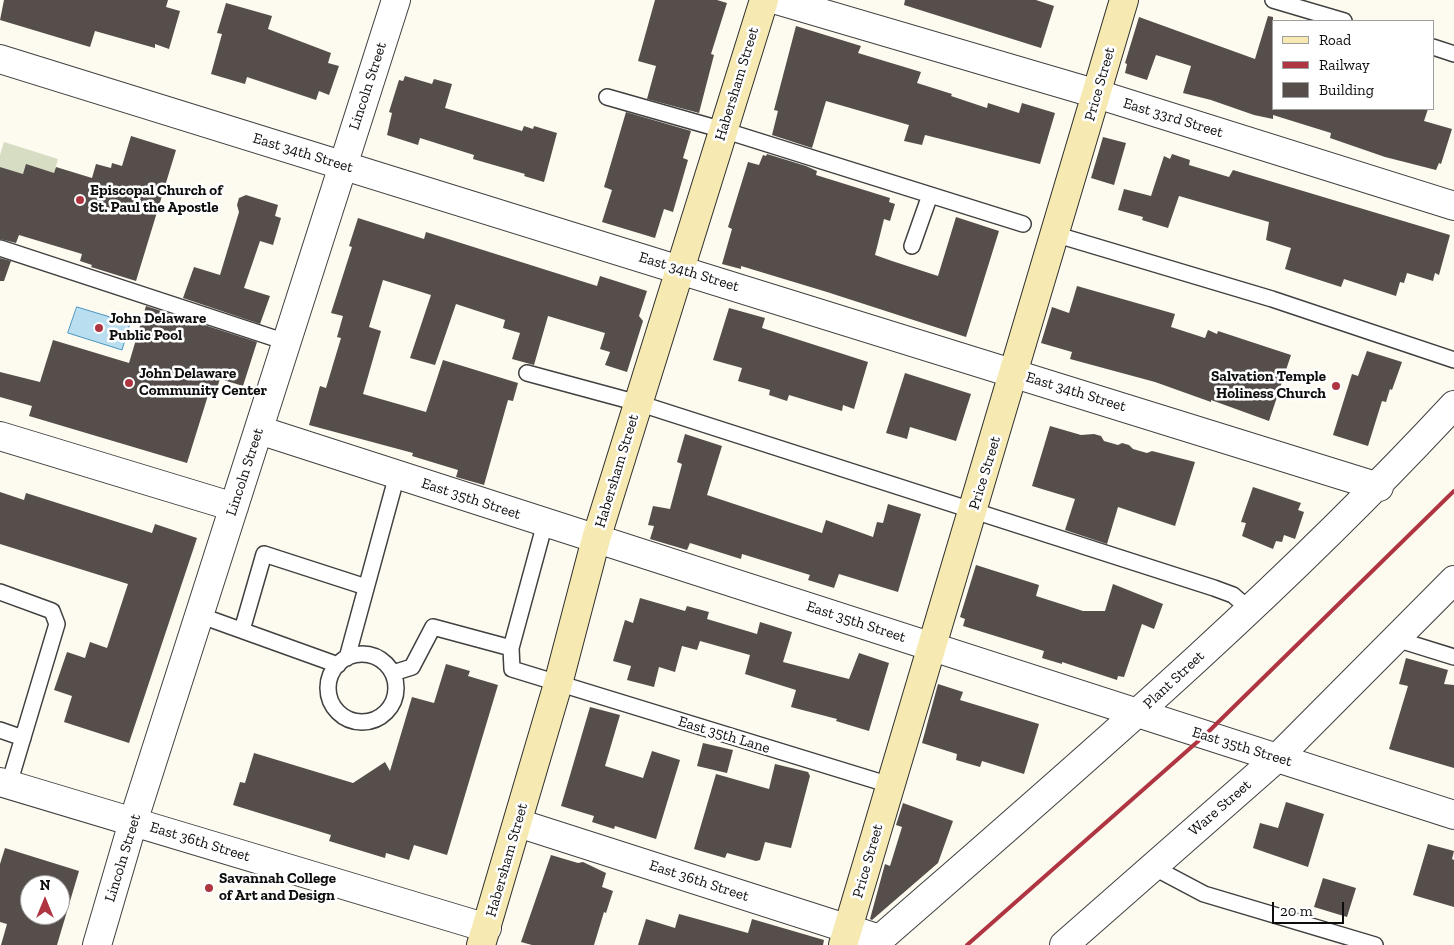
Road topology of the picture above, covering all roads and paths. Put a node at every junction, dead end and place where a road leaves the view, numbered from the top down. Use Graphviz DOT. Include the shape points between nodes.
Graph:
graph roads {
  1 [pos="396,0"];
  2 [pos="764,0"];
  3 [pos="777,0"];
  4 [pos="1124,0"];
  5 [pos="1273,0"];
  6 [pos="834,8"];
  7 [pos="1341,20"];
  8 [pos="1434,47"];
  9 [pos="1454,54"];
  10 [pos="0,59"];
  11 [pos="1097,94"];
  12 [pos="607,97"];
  13 [pos="723,130"];
  14 [pos="343,165"];
  15 [pos="930,195"];
  16 [pos="1454,206"];
  17 [pos="1023,224"];
  18 [pos="1054,234"];
  19 [pos="912,246"];
  20 [pos="0,248"];
  21 [pos="680,269"];
  22 [pos="286,342"];
  23 [pos="1454,360"];
  24 [pos="1015,372"];
  25 [pos="527,373"];
  26 [pos="638,403"];
  27 [pos="1454,405"];
  28 [pos="258,430"];
  29 [pos="0,436"];
  30 [pos="397,475"];
  31 [pos="1379,487"];
  32 [pos="234,507"];
  33 [pos="973,511"];
  34 [pos="545,522"];
  35 [pos="596,539"];
  36 [pos="1454,580"];
  37 [pos="366,587"];
  38 [pos="0,592"];
  39 [pos="1249,609"];
  40 [pos="199,615"];
  41 [pos="242,630"];
  42 [pos="1396,639"];
  43 [pos="933,646"];
  44 [pos="511,648"];
  45 [pos="1454,657"];
  46 [pos="342,661"];
  47 [pos="393,673"];
  48 [pos="558,684"];
  49 [pos="1138,714"];
  50 [pos="0,730"];
  51 [pos="23,738"];
  52 [pos="1277,758"];
  53 [pos="4,783"];
  54 [pos="890,785"];
  55 [pos="1454,816"];
  56 [pos="133,822"];
  57 [pos="518,823"];
  58 [pos="1153,867"];
  59 [pos="484,936"];
  60 [pos="846,937"];
  61 [pos="880,939"];
  62 [pos="97,945"];
  63 [pos="1064,945"];
  64 [pos="1375,945"];
  1 -- 14 [label="street, Lincoln Street"];
  2 -- 13 [label="main road, Habersham Street"];
  3 -- 6 [label="street, East 33rd Street"];
  4 -- 11 [label="main road, Price Street"];
  5 -- 7 [label="lane"];
  6 -- 11 [label="street, East 33rd Street"];
  8 -- 9 [label="lane"];
  10 -- 14 [label="street, East 34th Street"];
  11 -- 16 [label="street, East 33rd Street"];
  11 -- 18 [label="main road, Price Street"];
  12 -- 13 [label="lane"];
  13 -- 15 [label="lane"];
  13 -- 21 [label="main road, Habersham Street"];
  14 -- 21 [label="street, East 34th Street"];
  14 -- 22 [label="street, Lincoln Street"];
  15 -- 17 [label="lane"];
  15 -- 19 [label="lane"];
  18 -- 23 [label="lane" via="1272,299"];
  18 -- 24 [label="main road, Price Street"];
  20 -- 22 [label="lane"];
  21 -- 24 [label="street, East 34th Street"];
  21 -- 26 [label="main road, Habersham Street"];
  22 -- 28 [label="street, Lincoln Street"];
  24 -- 31 [label="street, East 34th Street"];
  24 -- 33 [label="main road, Price Street"];
  25 -- 26 [label="lane"];
  26 -- 33 [label="lane"];
  26 -- 35 [label="main road, Habersham Street"];
  27 -- 31 [label="street, Plant Street"];
  28 -- 30 [label="street, East 35th Street"];
  28 -- 32 [label="street, Lincoln Street"];
  29 -- 32 [label="street"];
  30 -- 34 [label="street, East 35th Street"];
  30 -- 37 [label="lane"];
  31 -- 39 [label="street, Plant Street"];
  32 -- 40 [label="street, Lincoln Street"];
  33 -- 39 [label="lane" via="1214,588 1233,595"];
  33 -- 43 [label="main road, Price Street"];
  34 -- 35 [label="street, East 35th Street"];
  34 -- 44 [label="lane"];
  35 -- 43 [label="street, East 35th Street"];
  35 -- 48 [label="main road, Habersham Street"];
  36 -- 42 [label="street, Ware Street"];
  37 -- 41 [label="lane" via="264,554"];
  37 -- 46 [label="lane"];
  38 -- 51 [label="lane" via="52,611 57,624"];
  39 -- 49 [label="street, Plant Street"];
  40 -- 41 [label="lane"];
  40 -- 56 [label="street, Lincoln Street"];
  41 -- 46 [label="lane"];
  42 -- 45 [label="lane"];
  42 -- 52 [label="street, Ware Street"];
  43 -- 49 [label="street, East 35th Street"];
  43 -- 54 [label="main road, Price Street"];
  44 -- 47 [label="lane" via="433,627 412,667"];
  44 -- 48 [label="lane, East 35th Lane" via="512,669"];
  46 -- 47 [label="lane" via="368,654 378,658"];
  46 -- 47 [label="lane" via="331,674 329,697 334,708 353,722 371,721 386,714 396,694"];
  48 -- 54 [label="lane, East 35th Lane"];
  48 -- 57 [label="main road, Habersham Street"];
  49 -- 52 [label="street, East 35th Street"];
  49 -- 61 [label="street, Plant Street"];
  50 -- 51 [label="lane"];
  51 -- 53 [label="lane"];
  52 -- 55 [label="street, East 35th Street"];
  52 -- 58 [label="street, Ware Street"];
  53 -- 56 [label="street, East 36th Street"];
  54 -- 60 [label="main road, Price Street"];
  56 -- 59 [label="street, East 36th Street"];
  56 -- 62 [label="street, Lincoln Street"];
  57 -- 59 [label="main road, Habersham Street"];
  57 -- 60 [label="street, East 36th Street"];
  58 -- 63 [label="street, Ware Street"];
  58 -- 64 [label="lane" via="1204,894"];
  60 -- 61 [label="street, East 36th Street"];
}
